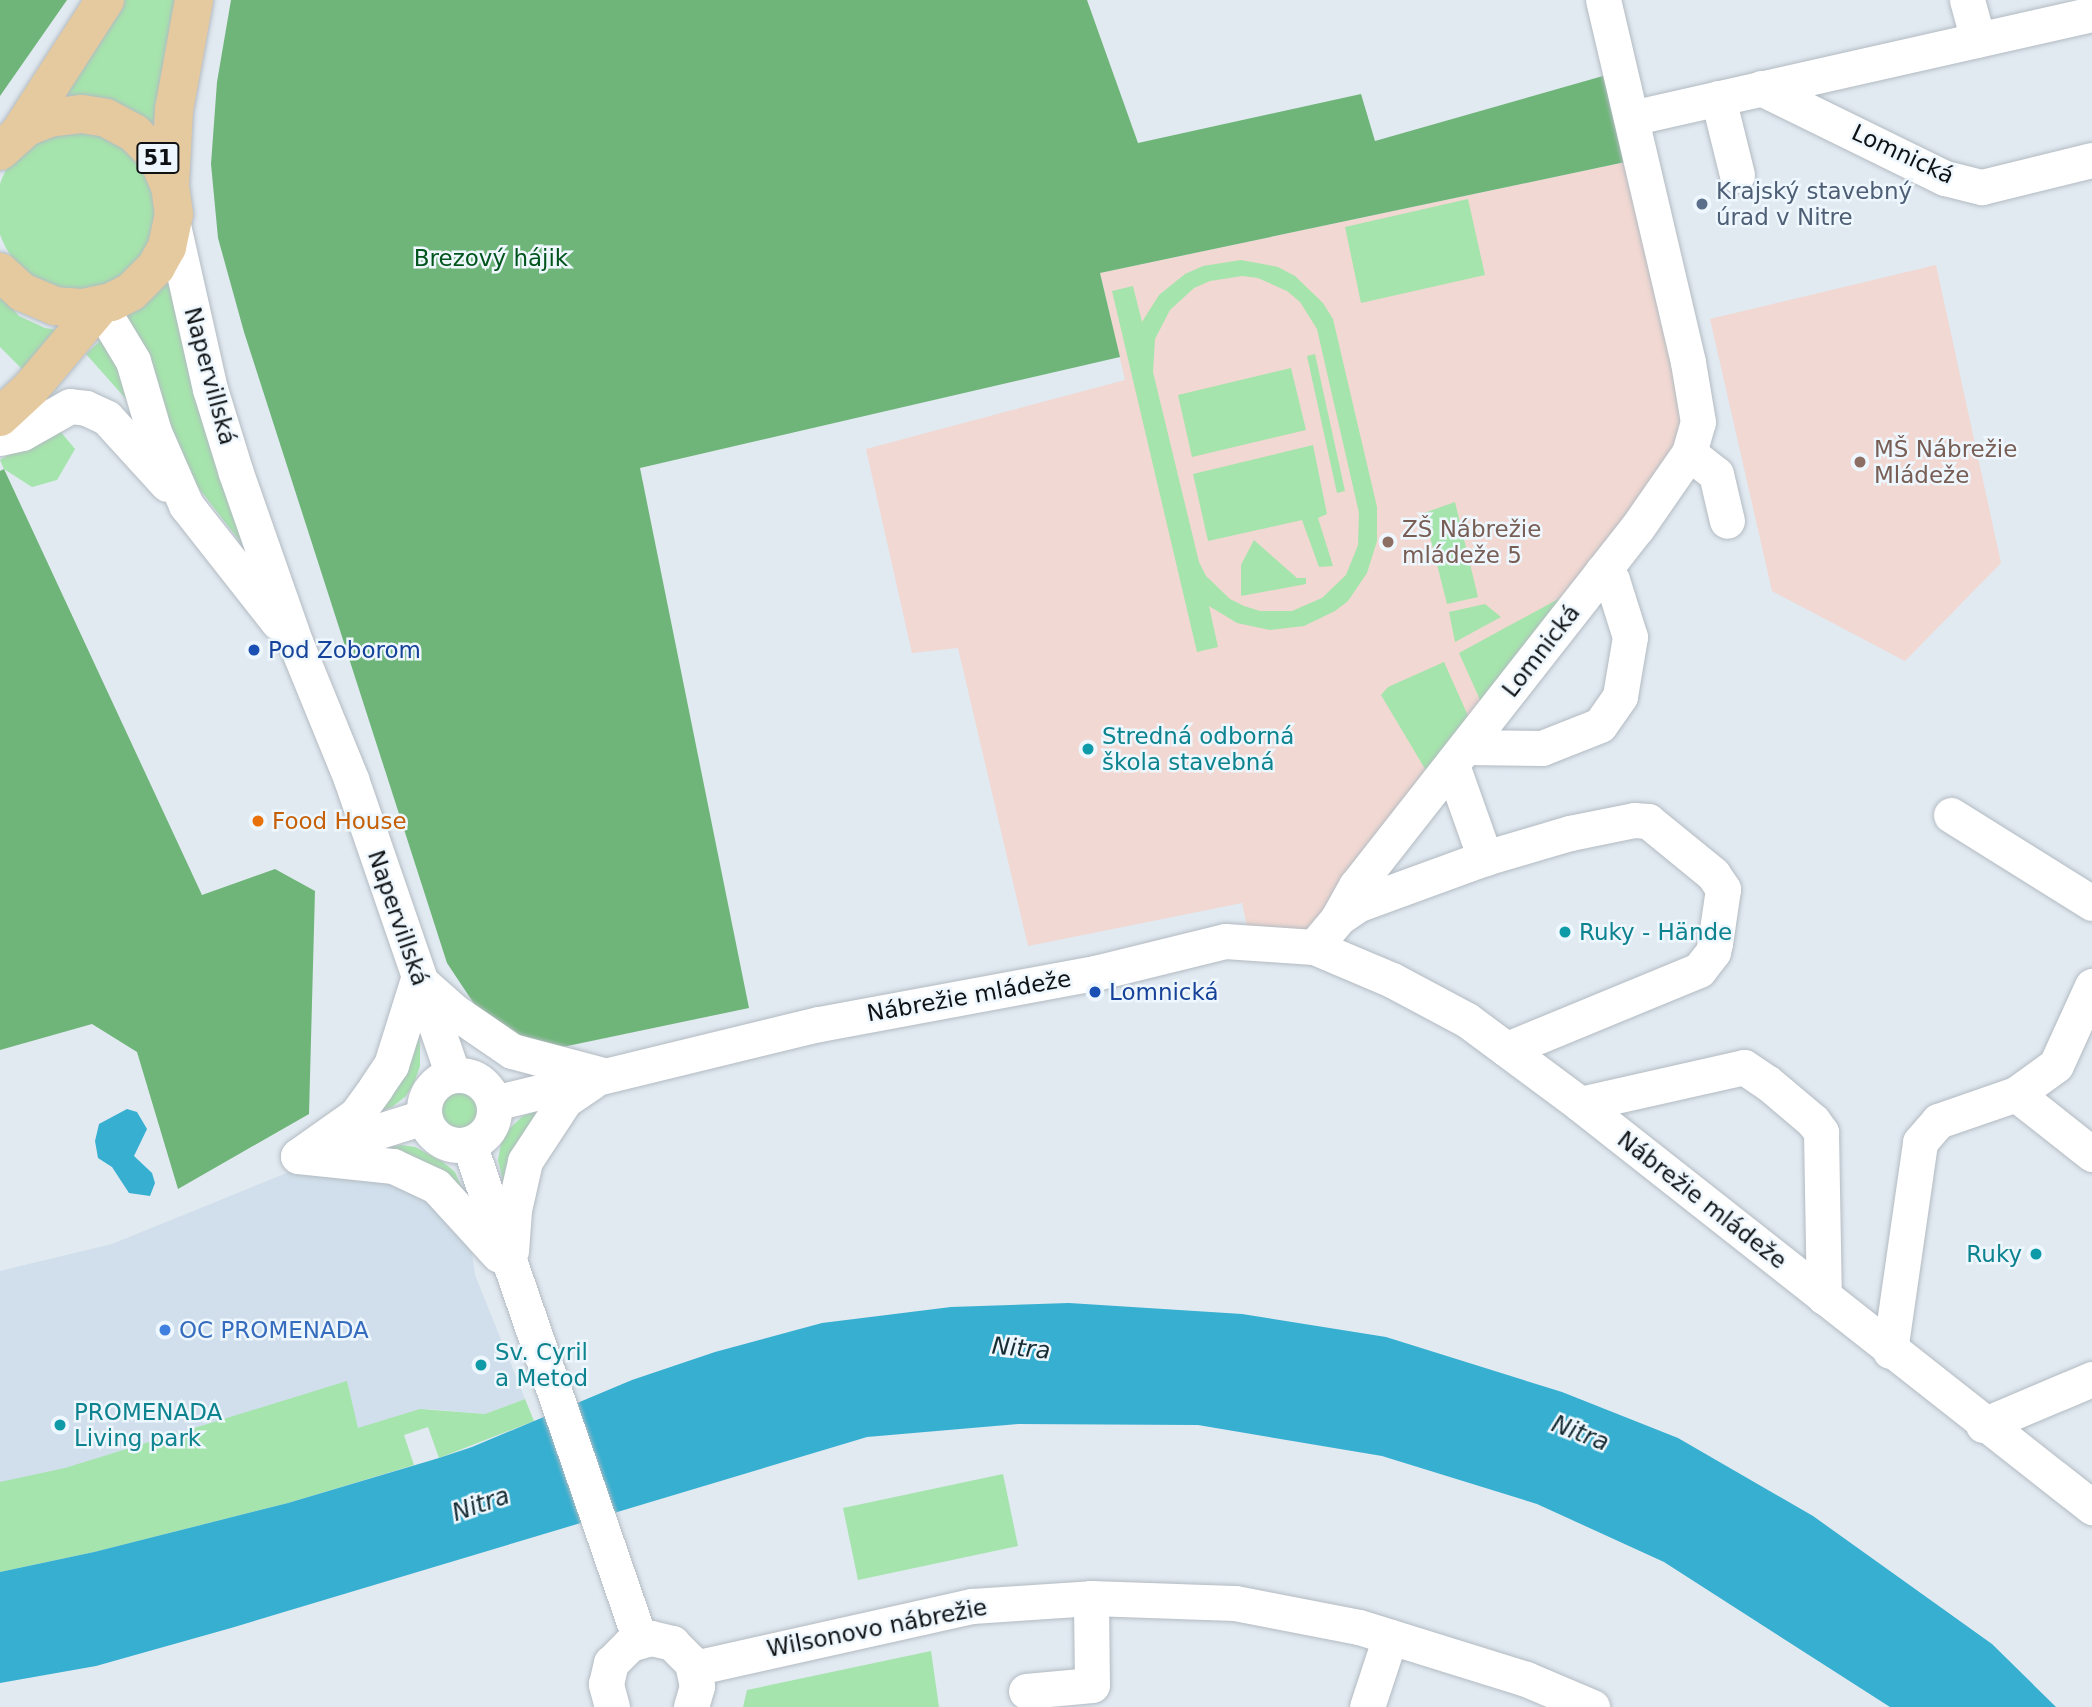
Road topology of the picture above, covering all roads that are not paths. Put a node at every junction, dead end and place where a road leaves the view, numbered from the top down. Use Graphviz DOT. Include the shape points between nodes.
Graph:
graph roads {
  1 [pos="105,0"];
  2 [pos="194,0"];
  3 [pos="1603,0"];
  4 [pos="1967,0"];
  5 [pos="2092,14"];
  6 [pos="1978,40"];
  7 [pos="1761,88"];
  8 [pos="1718,98"];
  9 [pos="1631,118"];
  10 [pos="8,140"];
  11 [pos="2092,160"];
  12 [pos="1738,175"];
  13 [pos="170,186"];
  14 [pos="173,225"];
  15 [pos="0,272"];
  16 [pos="100,306"];
  17 [pos="0,417"];
  18 [pos="0,438"];
  19 [pos="1689,453"];
  20 [pos="186,505"];
  21 [pos="1727,521"];
  22 [pos="1603,571"];
  23 [pos="296,644"];
  24 [pos="1459,756"];
  25 [pos="1951,815"];
  26 [pos="1485,858"];
  27 [pos="2092,903"];
  28 [pos="1338,918"];
  29 [pos="1314,947"];
  30 [pos="418,979"];
  31 [pos="2088,1007"];
  32 [pos="1507,1049"];
  33 [pos="453,1075"];
  34 [pos="602,1075"];
  35 [pos="2016,1094"];
  36 [pos="494,1103"];
  37 [pos="1580,1104"];
  38 [pos="424,1117"];
  39 [pos="469,1144"];
  40 [pos="2092,1154"];
  41 [pos="298,1156"];
  42 [pos="510,1268"];
  43 [pos="1824,1297"];
  44 [pos="1890,1351"];
  45 [pos="2092,1379"];
  46 [pos="1983,1425"];
  47 [pos="2077,1480"];
  48 [pos="2092,1507"];
  49 [pos="1091,1598"];
  50 [pos="1390,1637"];
  51 [pos="640,1640"];
  52 [pos="694,1668"];
  53 [pos="1026,1691"];
  54 [pos="1093,1696"];
  55 [pos="604,1705"];
  56 [pos="1582,1705"];
  57 [pos="691,1707"];
  58 [pos="1367,1707"];
  1 -- 10 [label="main road, 51"];
  2 -- 13 [label="main road, 51" via="174,110"];
  3 -- 9 [label="street, Lomnická"];
  4 -- 6 [label="street"];
  5 -- 6 [label="street"];
  6 -- 7 [label="street"];
  7 -- 8 [label="street"];
  7 -- 11 [label="street, Lomnická" via="1945,178 1982,187"];
  8 -- 9 [label="street"];
  8 -- 12 [label="street"];
  9 -- 19 [label="street, Lomnická" via="1696,410 1698,422"];
  10 -- 13 [label="main road, 51" via="65,114 106,118 147,144"];
  13 -- 14 [label="main road, 51"];
  14 -- 16 [label="main road, 51" via="167,247 149,276 131,292"];
  14 -- 23 [label="street, Napervillská" via="210,389"];
  15 -- 16 [label="main road, 51" via="22,292 46,304 73,309"];
  16 -- 17 [label="main road, 51" via="31,388"];
  16 -- 20 [label="street, Napervillská" via="133,360 154,432"];
  18 -- 20 [label="street" via="22,433 70,407 86,408 107,418"];
  19 -- 21 [label="street" via="1716,474"];
  19 -- 22 [label="street, Lomnická"];
  20 -- 23 [label="street, Napervillská"];
  22 -- 24 [label="street, Lomnická"];
  22 -- 24 [label="street" via="1612,580 1630,637 1620,696 1600,725 1542,748"];
  23 -- 30 [label="street, Napervillská" via="351,779"];
  24 -- 26 [label="street"];
  24 -- 28 [label="street, Lomnická" via="1356,886"];
  25 -- 27 [label="street"];
  26 -- 28 [label="street" via="1359,904"];
  26 -- 32 [label="street" via="1570,833 1648,821 1713,874 1723,889 1713,952 1699,970"];
  28 -- 29 [label="street, Lomnická"];
  29 -- 32 [label="street, Nábrežie mládeže" via="1423,995"];
  29 -- 34 [label="street, Nábrežie mládeže" via="1225,941 1095,973 819,1024"];
  30 -- 33 [label="street, Napervillská"];
  30 -- 34 [label="street" via="455,1012 512,1051"];
  30 -- 41 [label="street" via="391,1065 356,1115"];
  31 -- 35 [label="street" via="2056,1065"];
  32 -- 37 [label="street, Nábrežie mládeže"];
  33 -- 36 [label="street" via="480,1081"];
  33 -- 38 [label="street" via="430,1090"];
  34 -- 36 [label="street, Nábrežie mládeže"];
  34 -- 42 [label="street" via="565,1100 525,1161 514,1210"];
  35 -- 40 [label="street"];
  35 -- 44 [label="street" via="1938,1121 1920,1142"];
  36 -- 39 [label="street" via="489,1129"];
  37 -- 43 [label="street, Nábrežie mládeže"];
  37 -- 43 [label="street, Nábrežie mládeže" via="1744,1067 1768,1083 1821,1132"];
  38 -- 39 [label="street" via="445,1142"];
  38 -- 41 [label="street"];
  39 -- 42 [label="street"];
  41 -- 42 [label="street" via="393,1166 436,1186"];
  42 -- 51 [label="street"];
  43 -- 44 [label="street, Nábrežie mládeže"];
  44 -- 46 [label="street, Nábrežie mládeže"];
  45 -- 46 [label="street"];
  46 -- 47 [label="street, Nábrežie mládeže"];
  47 -- 48 [label="street, Nábrežie mládeže"];
  49 -- 50 [label="street, Wilsonovo nábrežie" via="1235,1603"];
  49 -- 52 [label="street, Wilsonovo nábrežie" via="949,1610"];
  49 -- 54 [label="street"];
  50 -- 56 [label="street, Wilsonovo nábrežie" via="1526,1679"];
  50 -- 58 [label="street"];
  51 -- 52 [label="street" via="672,1643"];
  51 -- 55 [label="street" via="621,1650 611,1663"];
  52 -- 57 [label="street" via="697,1686"];
  53 -- 54 [label="street"];
}
